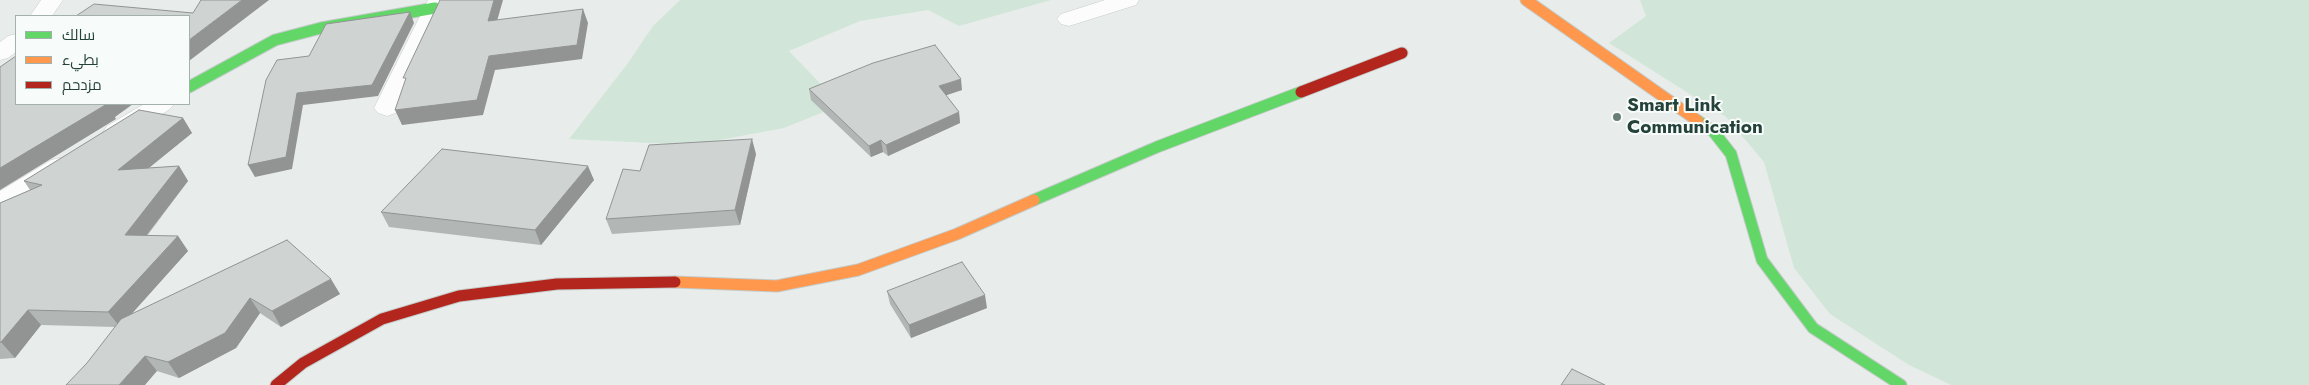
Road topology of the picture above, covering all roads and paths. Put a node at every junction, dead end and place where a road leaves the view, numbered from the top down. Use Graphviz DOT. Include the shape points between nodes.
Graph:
graph roads {
  1 [pos="52,0"];
  2 [pos="1128,0"];
  3 [pos="1526,0"];
  4 [pos="437,4"];
  5 [pos="42,15"];
  6 [pos="1069,19"];
  7 [pos="15,42"];
  8 [pos="0,53"];
  9 [pos="1402,53"];
  10 [pos="190,86"];
  11 [pos="159,105"];
  12 [pos="387,108"];
  13 [pos="0,204"];
  14 [pos="276,385"];
  15 [pos="1901,385"];
  1 -- 5 [label="street"];
  2 -- 6 [label="street"];
  3 -- 15 [label="street" via="1714,131 1732,154 1762,260 1767,267 1813,328"];
  4 -- 10 [label="street" via="276,40"];
  4 -- 12 [label="street"];
  7 -- 8 [label="street"];
  9 -- 14 [label="street" via="1157,147 957,234 858,270 777,286 683,282 556,284 459,296 382,319 303,362"];
  11 -- 13 [label="street"];
}
